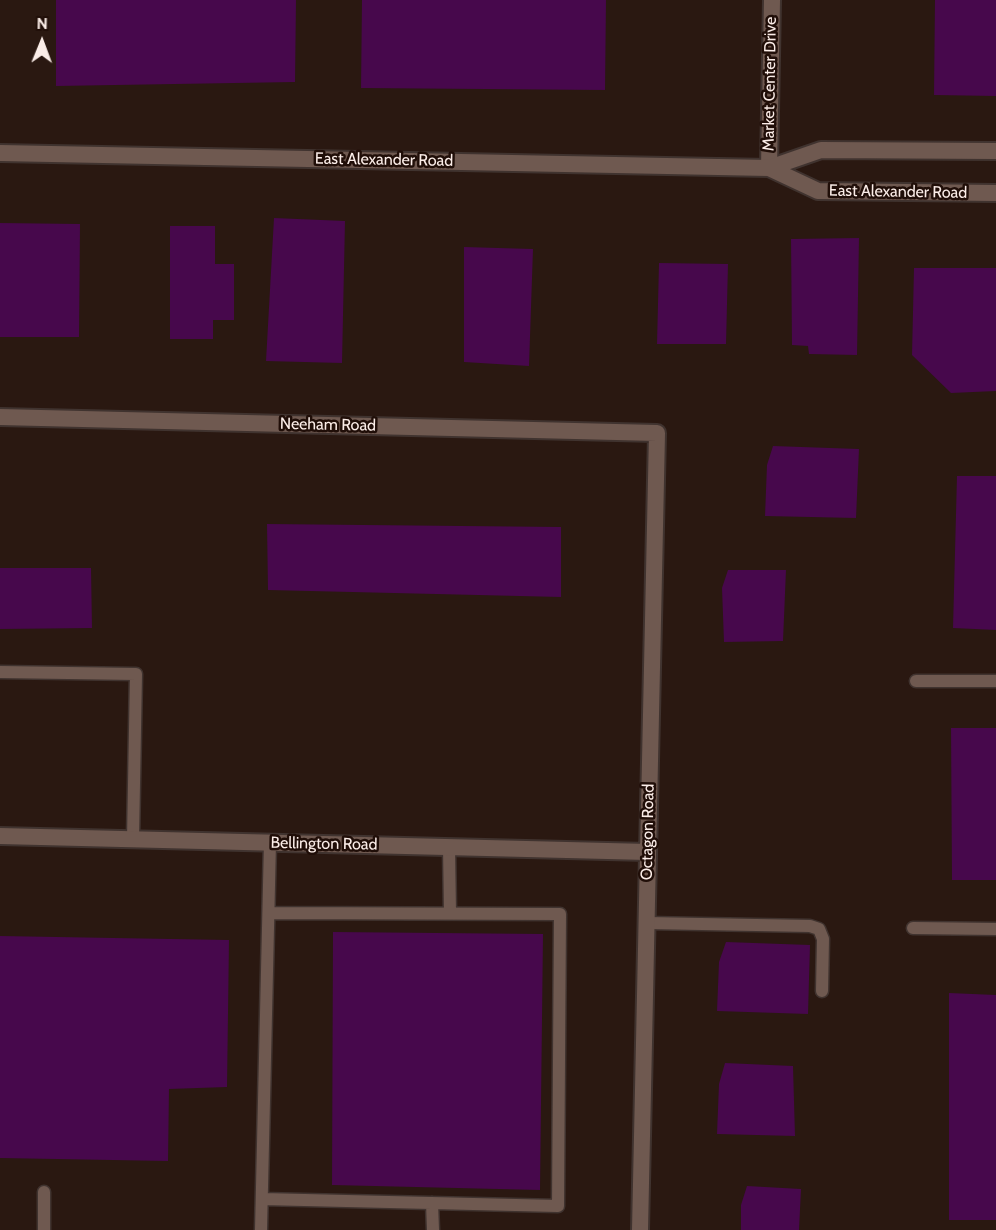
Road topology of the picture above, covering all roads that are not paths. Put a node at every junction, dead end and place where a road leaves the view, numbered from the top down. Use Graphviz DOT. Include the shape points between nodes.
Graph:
graph roads {
  1 [pos="772,0"];
  2 [pos="996,151"];
  3 [pos="0,153"];
  4 [pos="769,168"];
  5 [pos="996,193"];
  6 [pos="0,417"];
  7 [pos="657,433"];
  8 [pos="0,672"];
  9 [pos="916,681"];
  10 [pos="996,681"];
  11 [pos="0,836"];
  12 [pos="133,839"];
  13 [pos="270,842"];
  14 [pos="449,847"];
  15 [pos="648,852"];
  16 [pos="269,913"];
  17 [pos="450,913"];
  18 [pos="647,923"];
  19 [pos="913,928"];
  20 [pos="996,929"];
  21 [pos="822,991"];
  22 [pos="44,1192"];
  23 [pos="262,1199"];
  24 [pos="432,1203"];
  25 [pos="44,1230"];
  26 [pos="261,1230"];
  27 [pos="433,1230"];
  28 [pos="640,1230"];
  1 -- 4 [label="street, Market Center Drive"];
  2 -- 4 [label="street, East Alexander Road" via="821,150"];
  3 -- 4 [label="street, East Alexander Road"];
  4 -- 5 [label="street, East Alexander Road" via="818,191"];
  6 -- 7 [label="street, Neeham Road"];
  7 -- 15 [label="street, Octagon Road"];
  8 -- 12 [label="lane" via="136,674"];
  9 -- 10 [label="lane"];
  11 -- 12 [label="street, Bellington Road"];
  12 -- 13 [label="street, Bellington Road"];
  13 -- 14 [label="street, Bellington Road"];
  13 -- 16 [label="lane"];
  14 -- 15 [label="street, Bellington Road"];
  14 -- 17 [label="lane"];
  15 -- 18 [label="street, Octagon Road"];
  16 -- 17 [label="lane"];
  16 -- 23 [label="lane"];
  17 -- 24 [label="lane" via="560,914 558,1206"];
  18 -- 21 [label="lane" via="819,929 823,939"];
  18 -- 28 [label="street, Octagon Road"];
  19 -- 20 [label="lane"];
  22 -- 25 [label="lane"];
  23 -- 24 [label="lane"];
  23 -- 26 [label="lane"];
  24 -- 27 [label="lane"];
}
